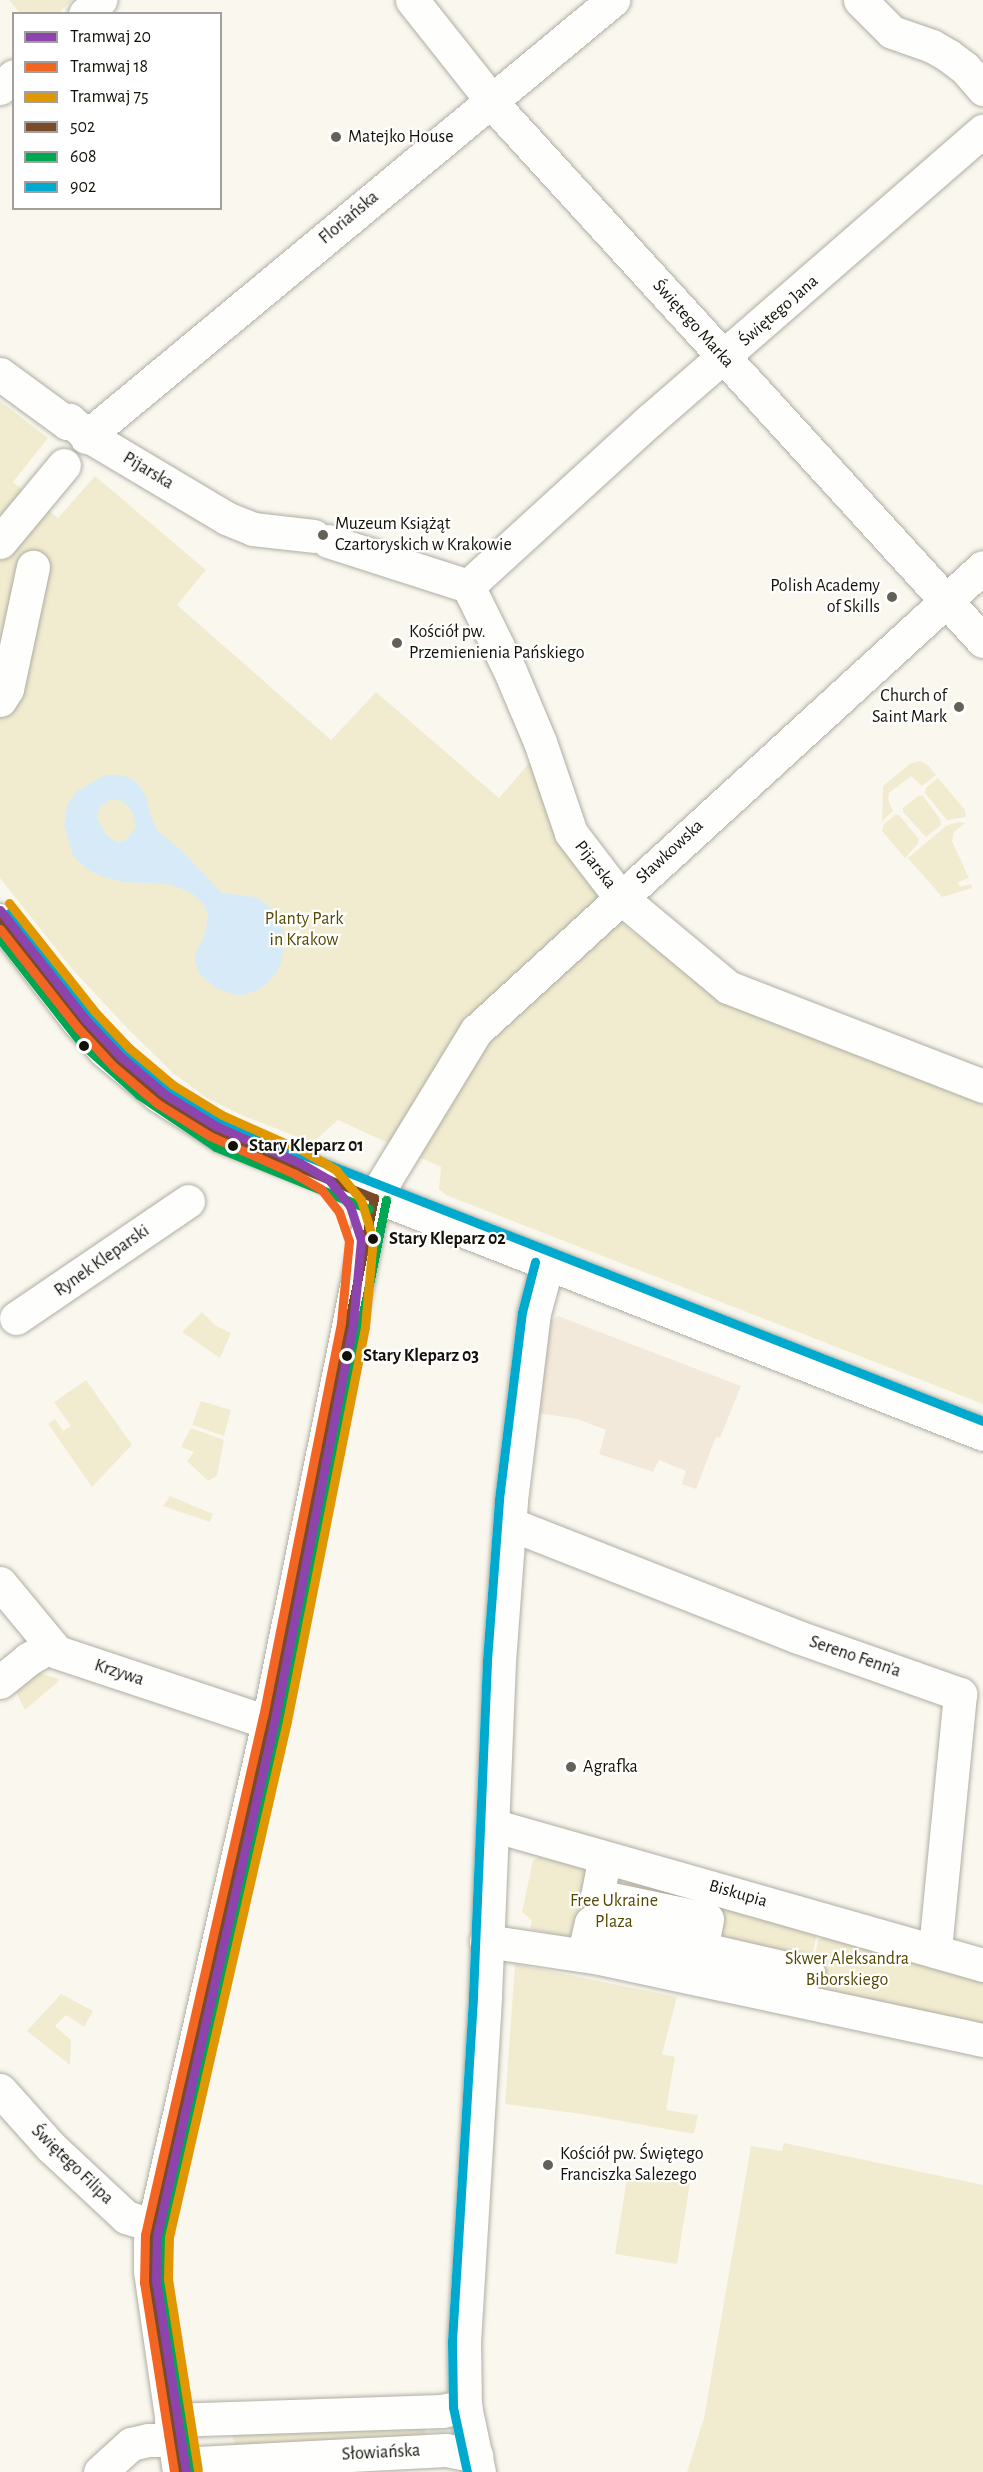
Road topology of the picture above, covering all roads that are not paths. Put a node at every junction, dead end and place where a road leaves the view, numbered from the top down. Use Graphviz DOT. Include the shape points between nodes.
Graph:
graph roads {
  1 [pos="100,0"];
  2 [pos="412,0"];
  3 [pos="613,0"];
  4 [pos="860,0"];
  5 [pos="87,12"];
  6 [pos="12,78"];
  7 [pos="0,88"];
  8 [pos="983,89"];
  9 [pos="490,99"];
  10 [pos="983,131"];
  11 [pos="724,358"];
  12 [pos="0,374"];
  13 [pos="87,436"];
  14 [pos="64,465"];
  15 [pos="1,537"];
  16 [pos="983,567"];
  17 [pos="468,586"];
  18 [pos="945,602"];
  19 [pos="983,641"];
  20 [pos="0,700"];
  21 [pos="620,897"];
  22 [pos="0,920"];
  23 [pos="983,1086"];
  24 [pos="374,1197"];
  25 [pos="188,1201"];
  26 [pos="547,1265"];
  27 [pos="5,1316"];
  28 [pos="983,1434"];
  29 [pos="510,1524"];
  30 [pos="0,1582"];
  31 [pos="50,1647"];
  32 [pos="0,1682"];
  33 [pos="268,1722"];
  34 [pos="492,1825"];
  35 [pos="602,1871"];
  36 [pos="486,1941"];
  37 [pos="586,1944"];
  38 [pos="701,1949"];
  39 [pos="935,1951"];
  40 [pos="983,1965"];
  41 [pos="808,1973"];
  42 [pos="983,2040"];
  43 [pos="0,2090"];
  44 [pos="153,2226"];
  45 [pos="465,2406"];
  46 [pos="176,2449"];
  47 [pos="478,2464"];
  48 [pos="100,2472"];
  1 -- 5 [label="street"];
  2 -- 9 [label="street, Świętego Marka"];
  3 -- 9 [label="street, Floriańska"];
  4 -- 8 [label="street" via="892,32 949,56"];
  6 -- 7 [label="street"];
  9 -- 11 [label="street, Świętego Marka"];
  9 -- 13 [label="street, Floriańska"];
  10 -- 11 [label="street, Świętego Jana"];
  11 -- 17 [label="street, Świętego Jana"];
  11 -- 18 [label="street, Świętego Marka"];
  12 -- 13 [label="street, Pijarska"];
  13 -- 17 [label="street, Pijarska" via="226,518 253,529 321,539"];
  14 -- 15 [label="street"];
  15 -- 20 [label="street" via="42,573 7,689"];
  16 -- 18 [label="street, Sławkowska"];
  17 -- 21 [label="street, Pijarska" via="540,742 571,833"];
  18 -- 19 [label="street, Świętego Marka"];
  18 -- 21 [label="street, Sławkowska"];
  21 -- 23 [label="street, Pijarska" via="728,987"];
  21 -- 24 [label="street, Sławkowska" via="476,1031"];
  22 -- 24 [label="street" via="91,1036 152,1091 234,1142"];
  24 -- 26 [label="street"];
  24 -- 33 [label="street"];
  25 -- 27 [label="street, Rynek Kleparski"];
  26 -- 28 [label="street"];
  26 -- 29 [label="street" via="534,1314"];
  29 -- 34 [label="street"];
  29 -- 39 [label="street, Sereno Fenn'a" via="798,1637 960,1694"];
  30 -- 31 [label="street, Krzywa"];
  31 -- 32 [label="street"];
  31 -- 33 [label="street, Krzywa" via="66,1656"];
  33 -- 44 [label="street"];
  34 -- 36 [label="street"];
  34 -- 39 [label="street, Biskupia"];
  35 -- 38 [label="street" via="597,1896 707,1918"];
  36 -- 42 [label="street" via="600,1958"];
  36 -- 45 [label="street" via="464,2342"];
  37 -- 38 [label="street" via="591,1923"];
  38 -- 41 [label="street"];
  39 -- 40 [label="street, Biskupia"];
  43 -- 44 [label="street, Świętego Filipa" via="51,2147 118,2210 126,2217"];
  44 -- 46 [label="street" via="150,2271"];
  45 -- 46 [label="street"];
  45 -- 47 [label="street"];
  46 -- 47 [label="street, Słowiańska" via="446,2450"];
  46 -- 48 [label="street" via="148,2440 131,2444"];
}
